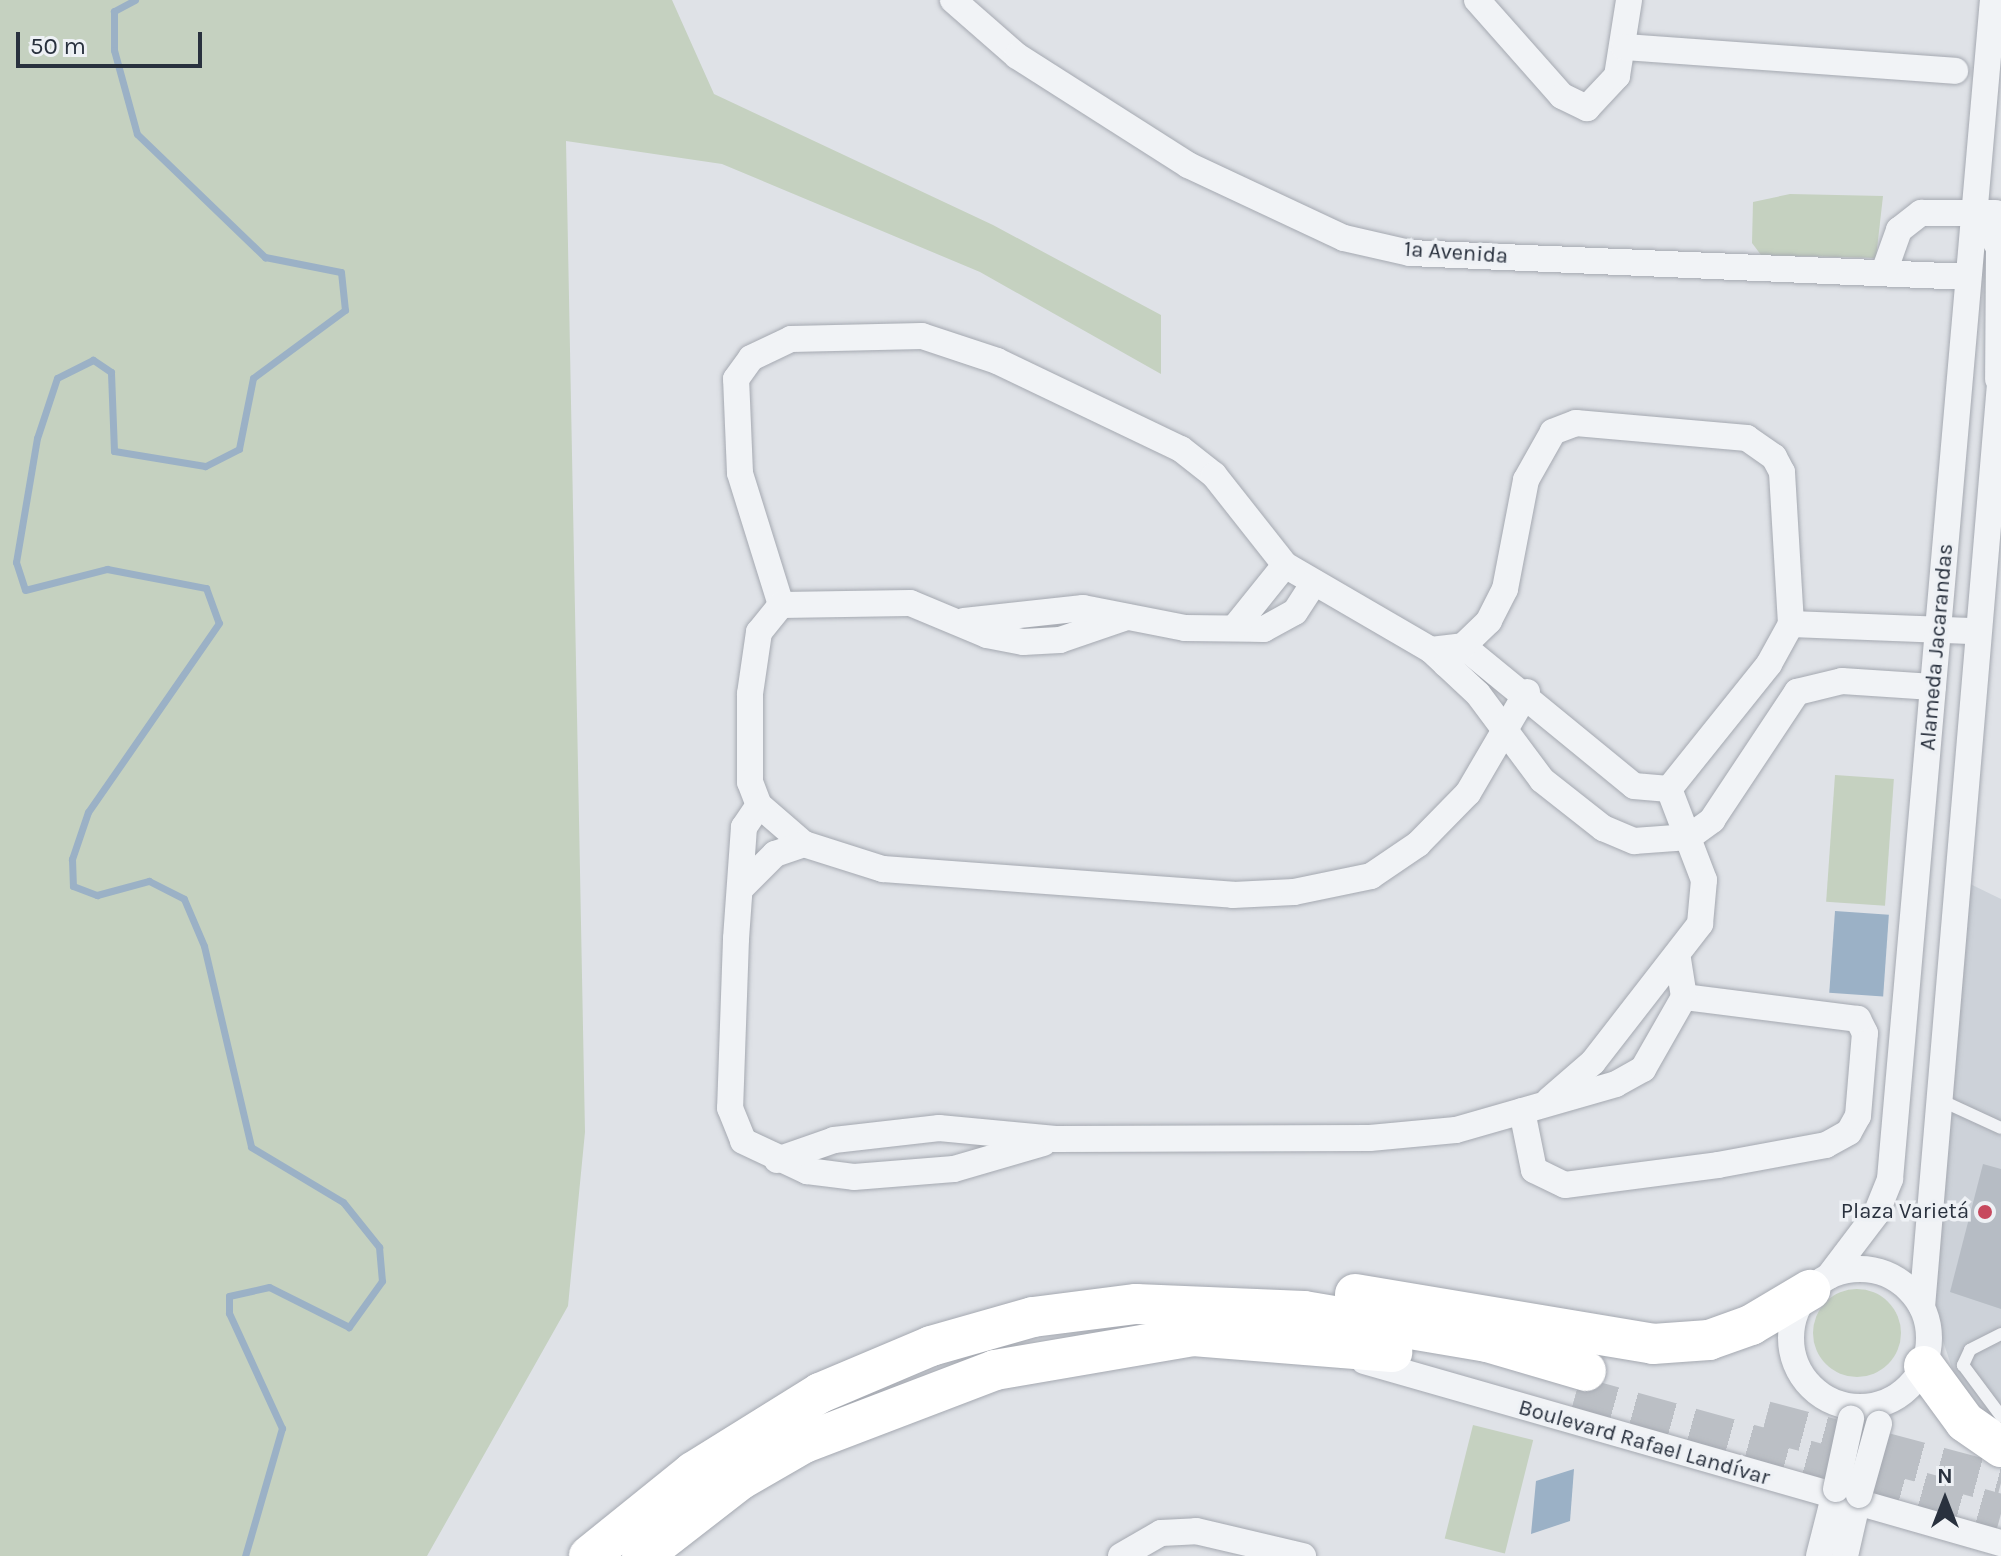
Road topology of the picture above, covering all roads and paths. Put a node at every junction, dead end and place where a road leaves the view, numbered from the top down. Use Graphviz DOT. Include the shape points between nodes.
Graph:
graph roads {
  1 [pos="953,0"];
  2 [pos="1477,0"];
  3 [pos="1629,0"];
  4 [pos="1993,0"];
  5 [pos="1624,47"];
  6 [pos="1955,71"];
  7 [pos="1994,86"];
  8 [pos="1989,212"];
  9 [pos="1884,272"];
  10 [pos="1968,277"];
  11 [pos="1999,375"];
  12 [pos="1285,565"];
  13 [pos="1314,583"];
  14 [pos="781,605"];
  15 [pos="1791,624"];
  16 [pos="1236,626"];
  17 [pos="1938,629"];
  18 [pos="1977,631"];
  19 [pos="1447,653"];
  20 [pos="1933,687"];
  21 [pos="1527,692"];
  22 [pos="1508,732"];
  23 [pos="1669,789"];
  24 [pos="759,805"];
  25 [pos="1689,837"];
  26 [pos="804,844"];
  27 [pos="742,887"];
  28 [pos="1678,959"];
  29 [pos="1684,997"];
  30 [pos="1938,1099"];
  31 [pos="1532,1108"];
  32 [pos="2001,1128"];
  33 [pos="1055,1139"];
  34 [pos="777,1160"];
  35 [pos="1820,1283"];
  36 [pos="1136,1304"];
  37 [pos="1922,1307"];
  38 [pos="2001,1334"];
  39 [pos="1287,1339"];
  40 [pos="1924,1366"];
  41 [pos="1850,1412"];
  42 [pos="1879,1414"];
  43 [pos="2001,1416"];
  44 [pos="2001,1447"];
  45 [pos="1846,1497"];
  46 [pos="2001,1543"];
  47 [pos="589,1556"];
  48 [pos="642,1556"];
  49 [pos="1121,1556"];
  50 [pos="1303,1556"];
  51 [pos="1819,1556"];
  52 [pos="1845,1556"];
  1 -- 9 [label="street, 1a Avenida" via="1017,56 1188,165 1344,238 1410,253"];
  2 -- 5 [label="street" via="1574,106 1606,96"];
  3 -- 5 [label="street"];
  4 -- 7 [label="street, Alameda Jacarandas"];
  5 -- 6 [label="street"];
  7 -- 8 [label="street, Alameda Jacarandas"];
  8 -- 9 [label="street" via="1934,209 1909,220"];
  8 -- 10 [label="street, Alameda Jacarandas"];
  8 -- 11 [label="street, Alameda Jacarandas" via="1999,248"];
  9 -- 10 [label="street, 1a Avenida"];
  10 -- 17 [label="street, Alameda Jacarandas"];
  11 -- 18 [label="street, Alameda Jacarandas"];
  12 -- 13 [label="street"];
  12 -- 14 [label="street" via="1214,475 1151,430 922,336 791,339 751,358 736,379 733,408 740,473"];
  12 -- 16 [label="street"];
  13 -- 16 [label="street" via="1279,623"];
  13 -- 19 [label="street"];
  14 -- 16 [label="street" via="874,600 964,621 987,635 1023,642 1060,640 1127,617 1185,628"];
  14 -- 24 [label="street" via="759,632 750,694 750,782"];
  15 -- 17 [label="street"];
  15 -- 19 [label="street" via="1782,472 1765,445 1576,423 1553,432 1535,454 1505,589 1489,621"];
  15 -- 23 [label="street" via="1769,664"];
  17 -- 18 [label="street"];
  17 -- 20 [label="street, Alameda Jacarandas"];
  18 -- 30 [label="street, Alameda Jacarandas"];
  19 -- 21 [label="street"];
  19 -- 22 [label="street"];
  20 -- 25 [label="street" via="1842,681 1797,692 1746,778"];
  20 -- 35 [label="street, Alameda Jacarandas" via="1890,1179 1876,1214"];
  21 -- 22 [label="street"];
  21 -- 23 [label="street" via="1634,786"];
  22 -- 25 [label="street" via="1542,780 1603,828 1634,841"];
  22 -- 26 [label="street" via="1468,793 1418,844 1371,876 1294,892 939,876 883,869"];
  23 -- 25 [label="street"];
  24 -- 26 [label="street"];
  24 -- 27 [label="street" via="744,827"];
  25 -- 28 [label="street" via="1706,901"];
  26 -- 27 [label="street" via="775,854"];
  27 -- 34 [label="street" via="730,1108 743,1141"];
  28 -- 29 [label="street"];
  28 -- 31 [label="street" via="1593,1062"];
  29 -- 31 [label="street" via="1643,1069"];
  29 -- 31 [label="street" via="1858,1019 1865,1033 1858,1116 1849,1132 1826,1145 1749,1160 1565,1185 1534,1170"];
  30 -- 32 [label="lane"];
  30 -- 37 [label="street, Alameda Jacarandas"];
  31 -- 33 [label="street" via="1456,1130 1370,1138"];
  33 -- 34 [label="street" via="926,1129 834,1140"];
  33 -- 34 [label="street" via="909,1177 854,1177"];
  35 -- 36 [label="main road" via="1723,1335 1653,1344 1333,1292 1185,1291"];
  35 -- 37 [label="street" via="1850,1269 1892,1276"];
  35 -- 41 [label="street" via="1792,1325 1797,1365 1823,1396"];
  36 -- 39 [label="main road, Boulevard Rafael Landívar" via="1304,1311 1487,1342 1581,1384"];
  36 -- 47 [label="main road, Boulevard Rafael Landívar" via="1033,1317 931,1346 820,1393 693,1472"];
  37 -- 40 [label="street" via="1928,1326"];
  38 -- 43 [label="lane" via="1970,1350 1963,1365"];
  39 -- 45 [label="street, Boulevard Rafael Landívar"];
  39 -- 48 [label="main road, Boulevard Rafael Landívar" via="1142,1340 949,1383 841,1424 766,1463"];
  40 -- 42 [label="street"];
  40 -- 44 [label="main road" via="1965,1422"];
  41 -- 42 [label="street"];
  41 -- 45 [label="street, bridge"];
  42 -- 45 [label="street, bridge"];
  45 -- 46 [label="street, Boulevard Rafael Landívar"];
  45 -- 51 [label="street"];
  45 -- 52 [label="street"];
  49 -- 50 [label="street" via="1161,1533 1196,1531"];
}
